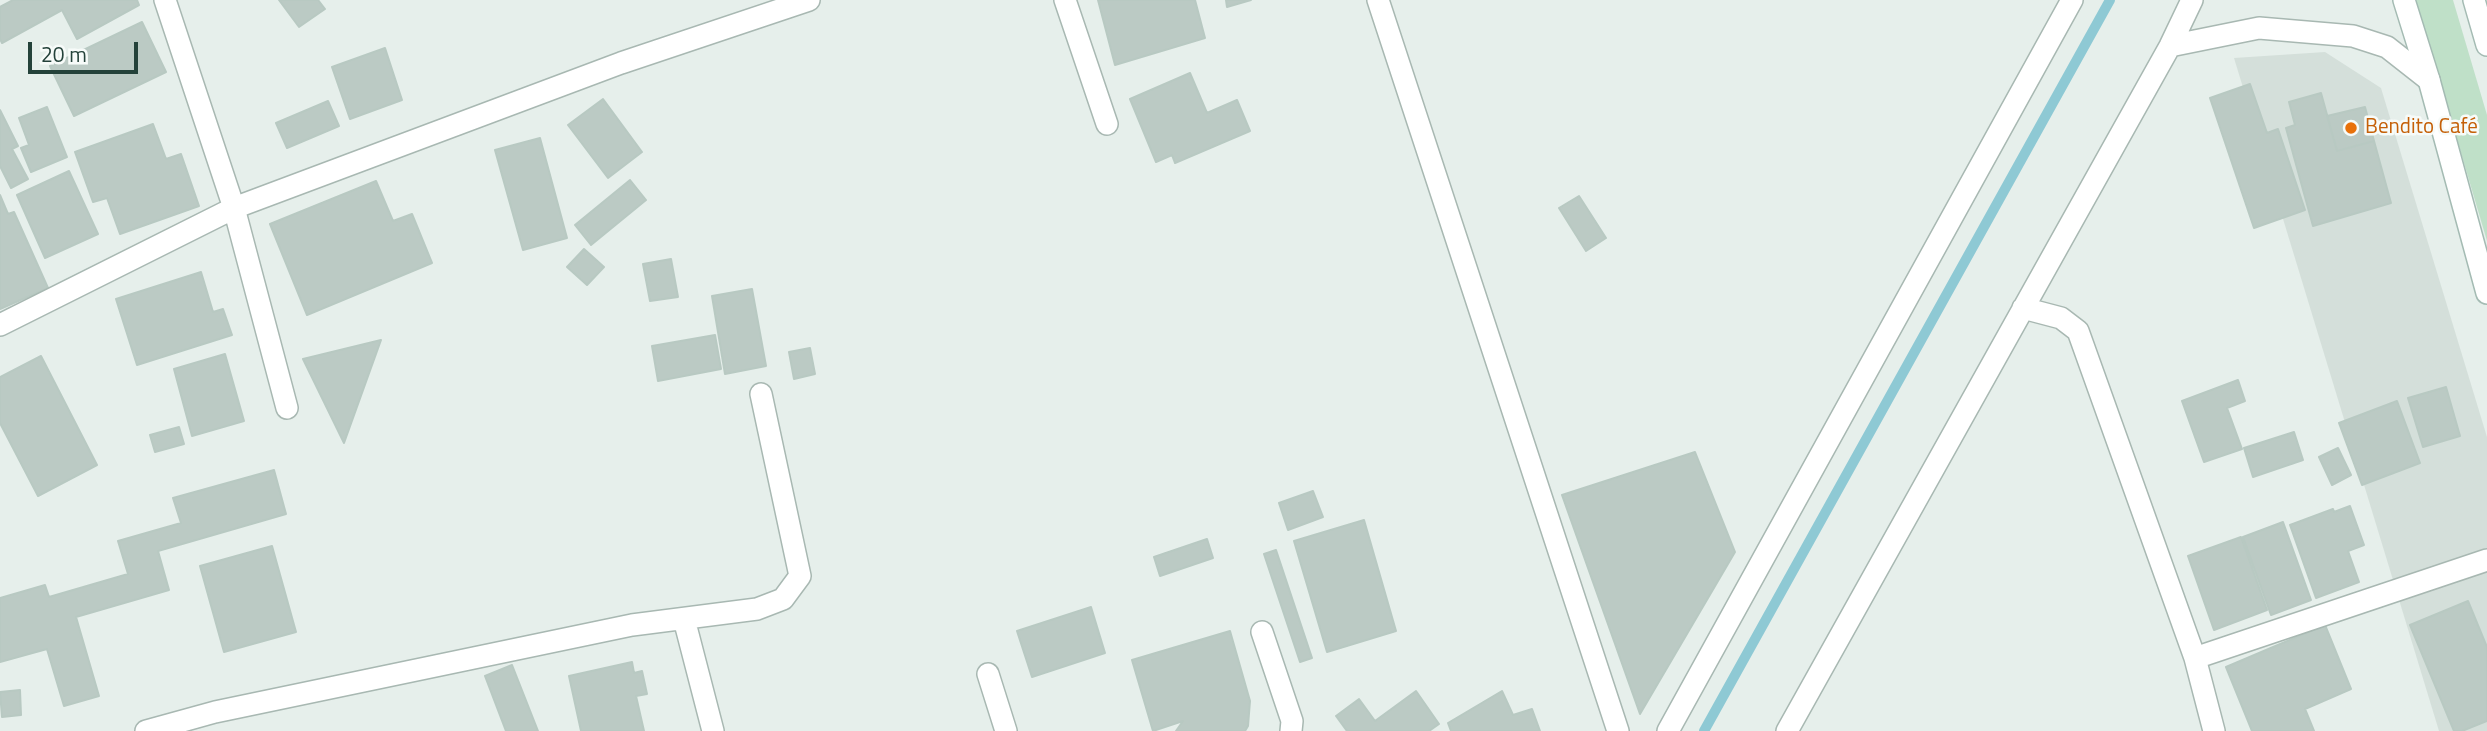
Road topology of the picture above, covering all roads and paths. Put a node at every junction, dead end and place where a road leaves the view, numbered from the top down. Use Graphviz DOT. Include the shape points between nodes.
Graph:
graph roads {
  1 [pos="165,0"];
  2 [pos="809,0"];
  3 [pos="1065,0"];
  4 [pos="1378,0"];
  5 [pos="2072,0"];
  6 [pos="2192,0"];
  7 [pos="2404,0"];
  8 [pos="2474,0"];
  9 [pos="2487,45"];
  10 [pos="2170,46"];
  11 [pos="2429,80"];
  12 [pos="1107,124"];
  13 [pos="234,208"];
  14 [pos="2487,293"];
  15 [pos="2023,308"];
  16 [pos="0,325"];
  17 [pos="761,394"];
  18 [pos="287,408"];
  19 [pos="2487,560"];
  20 [pos="684,619"];
  21 [pos="1262,632"];
  22 [pos="2194,658"];
  23 [pos="988,674"];
  24 [pos="146,731"];
  25 [pos="713,731"];
  26 [pos="1006,731"];
  27 [pos="1291,731"];
  28 [pos="1618,731"];
  29 [pos="1668,731"];
  30 [pos="1787,731"];
  31 [pos="2214,731"];
  1 -- 13 [label="street"];
  2 -- 13 [label="street" via="621,63"];
  3 -- 12 [label="street"];
  4 -- 28 [label="street"];
  5 -- 29 [label="street"];
  6 -- 10 [label="street"];
  7 -- 11 [label="street"];
  8 -- 9 [label="street"];
  10 -- 11 [label="street" via="2259,28 2353,36 2387,47"];
  10 -- 15 [label="street"];
  11 -- 14 [label="street"];
  13 -- 16 [label="street"];
  13 -- 18 [label="street"];
  15 -- 22 [label="street" via="2061,318 2078,331"];
  15 -- 30 [label="street"];
  17 -- 20 [label="street" via="800,576 783,599 757,610"];
  19 -- 22 [label="street"];
  20 -- 24 [label="street" via="592,633 215,712"];
  20 -- 25 [label="street"];
  21 -- 27 [label="street" via="1292,721"];
  22 -- 31 [label="street"];
  23 -- 26 [label="street"];
}
